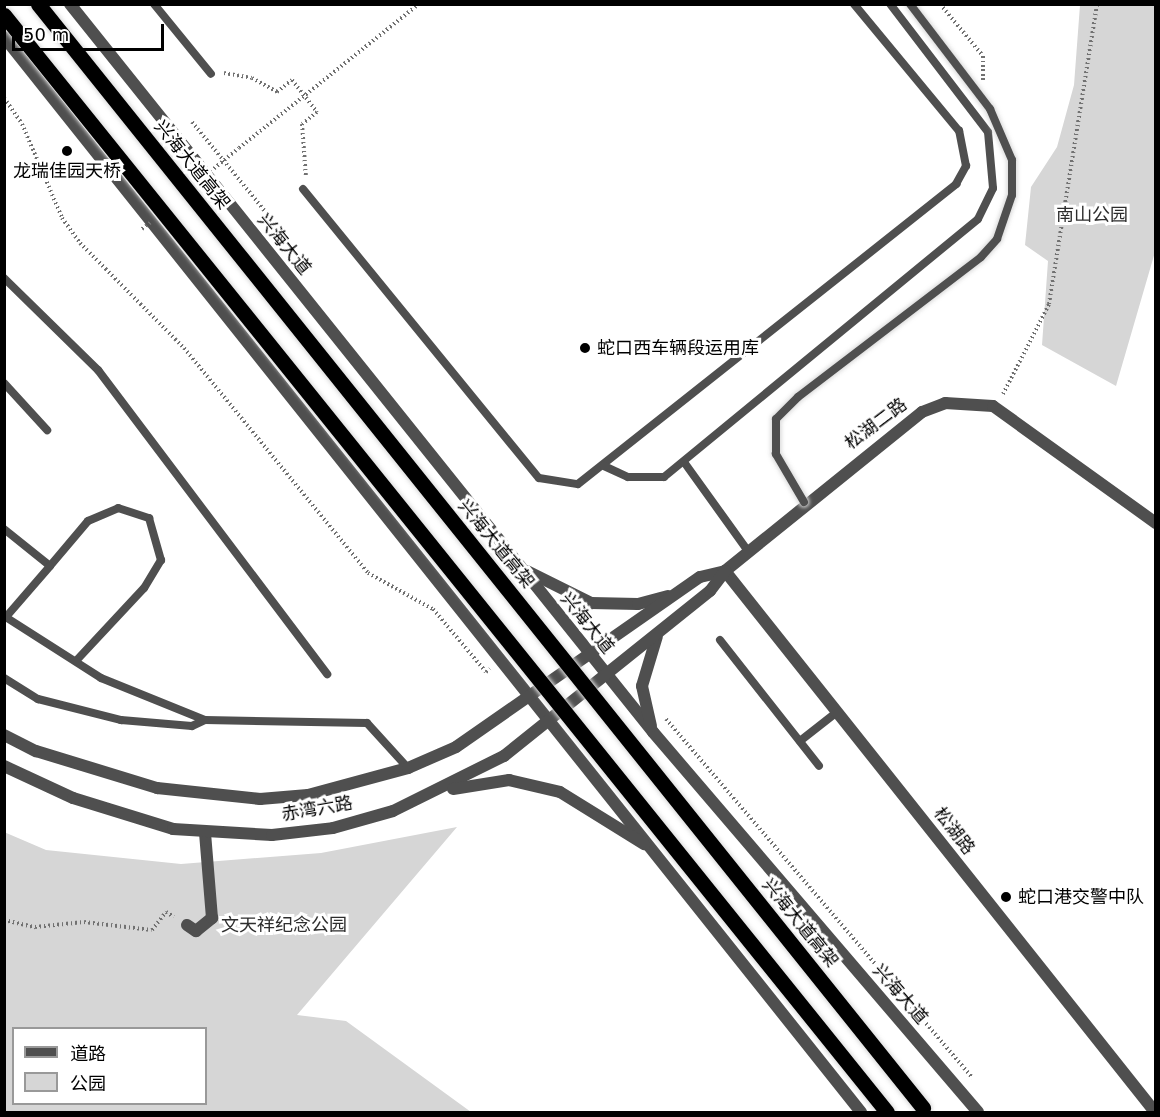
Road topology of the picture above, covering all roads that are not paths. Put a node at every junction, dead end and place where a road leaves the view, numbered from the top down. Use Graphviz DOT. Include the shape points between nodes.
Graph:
graph roads {
  1 [pos="38,4"];
  2 [pos="70,4"];
  3 [pos="154,4"];
  4 [pos="854,4"];
  5 [pos="890,4"];
  6 [pos="910,4"];
  7 [pos="4,15"];
  8 [pos="4,37"];
  9 [pos="211,74"];
  10 [pos="303,189"];
  11 [pos="4,278"];
  12 [pos="4,383"];
  13 [pos="47,429"];
  14 [pos="684,462"];
  15 [pos="604,466"];
  16 [pos="804,502"];
  17 [pos="1155,523"];
  18 [pos="4,529"];
  19 [pos="748,551"];
  20 [pos="516,563"];
  21 [pos="50,566"];
  22 [pos="725,571"];
  23 [pos="678,594"];
  24 [pos="5,616"];
  25 [pos="659,632"];
  26 [pos="720,640"];
  27 [pos="589,653"];
  28 [pos="76,662"];
  29 [pos="327,674"];
  30 [pos="605,674"];
  31 [pos="4,678"];
  32 [pos="530,696"];
  33 [pos="837,712"];
  34 [pos="205,720"];
  35 [pos="550,722"];
  36 [pos="653,732"];
  37 [pos="4,735"];
  38 [pos="800,741"];
  39 [pos="4,766"];
  40 [pos="819,766"];
  41 [pos="408,768"];
  42 [pos="440,792"];
  43 [pos="205,833"];
  44 [pos="654,850"];
  45 [pos="187,925"];
  46 [pos="923,1108"];
  47 [pos="861,1113"];
  48 [pos="887,1113"];
  49 [pos="978,1113"];
  50 [pos="1155,1113"];
  1 -- 46 [label="main road, 兴海大道高架, bridge"];
  2 -- 20 [label="street, 兴海大道"];
  3 -- 9 [label="lane"];
  4 -- 10 [label="lane" via="959,131 966,166 956,184 578,484 539,478"];
  5 -- 14 [label="lane" via="988,132 993,188 978,219"];
  6 -- 16 [label="lane, bridge" via="990,109 1012,160 1012,195 997,239 981,257 798,397 776,419 776,454"];
  7 -- 48 [label="main road, bridge"];
  8 -- 32 [label="street"];
  11 -- 29 [label="lane" via="98,370"];
  12 -- 13 [label="lane"];
  14 -- 15 [label="lane" via="664,477 646,479"];
  14 -- 19 [label="lane"];
  16 -- 17 [label="street, 松湖二路" via="922,412 959,402 993,406"];
  16 -- 19 [label="street, 松湖二路"];
  18 -- 21 [label="lane"];
  19 -- 22 [label="street, 松湖二路"];
  20 -- 23 [label="street" via="569,596 591,603 638,604"];
  20 -- 27 [label="street, 兴海大道"];
  21 -- 24 [label="lane"];
  21 -- 28 [label="lane" via="88,521 118,508 149,518 161,560 144,588"];
  22 -- 23 [label="street" via="700,578"];
  22 -- 25 [label="street" via="710,591"];
  22 -- 33 [label="street, 松湖路"];
  23 -- 27 [label="street"];
  24 -- 28 [label="lane"];
  25 -- 30 [label="street"];
  25 -- 36 [label="street" via="642,686"];
  26 -- 38 [label="lane"];
  27 -- 30 [label="street, 兴海大道"];
  27 -- 32 [label="street, 赤湾六路"];
  28 -- 34 [label="lane" via="101,678"];
  30 -- 35 [label="street, 赤湾六路"];
  30 -- 36 [label="street, 兴海大道"];
  31 -- 34 [label="lane" via="38,699 121,720 192,726"];
  32 -- 35 [label="street"];
  32 -- 41 [label="street, 赤湾六路" via="456,747"];
  33 -- 38 [label="lane"];
  33 -- 50 [label="street, 松湖路"];
  34 -- 41 [label="lane" via="367,723"];
  35 -- 42 [label="street, 赤湾六路" via="504,756"];
  35 -- 44 [label="street"];
  36 -- 49 [label="street, 兴海大道"];
  37 -- 41 [label="street, 赤湾六路" via="96,770 206,797 308,795"];
  38 -- 40 [label="lane"];
  39 -- 43 [label="street, 赤湾六路" via="135,819"];
  42 -- 43 [label="street, 赤湾六路" via="333,828 272,835"];
  42 -- 44 [label="street" via="509,780 543,787 590,808"];
  43 -- 45 [label="street" via="212,918 196,931"];
  44 -- 47 [label="street"];
}
